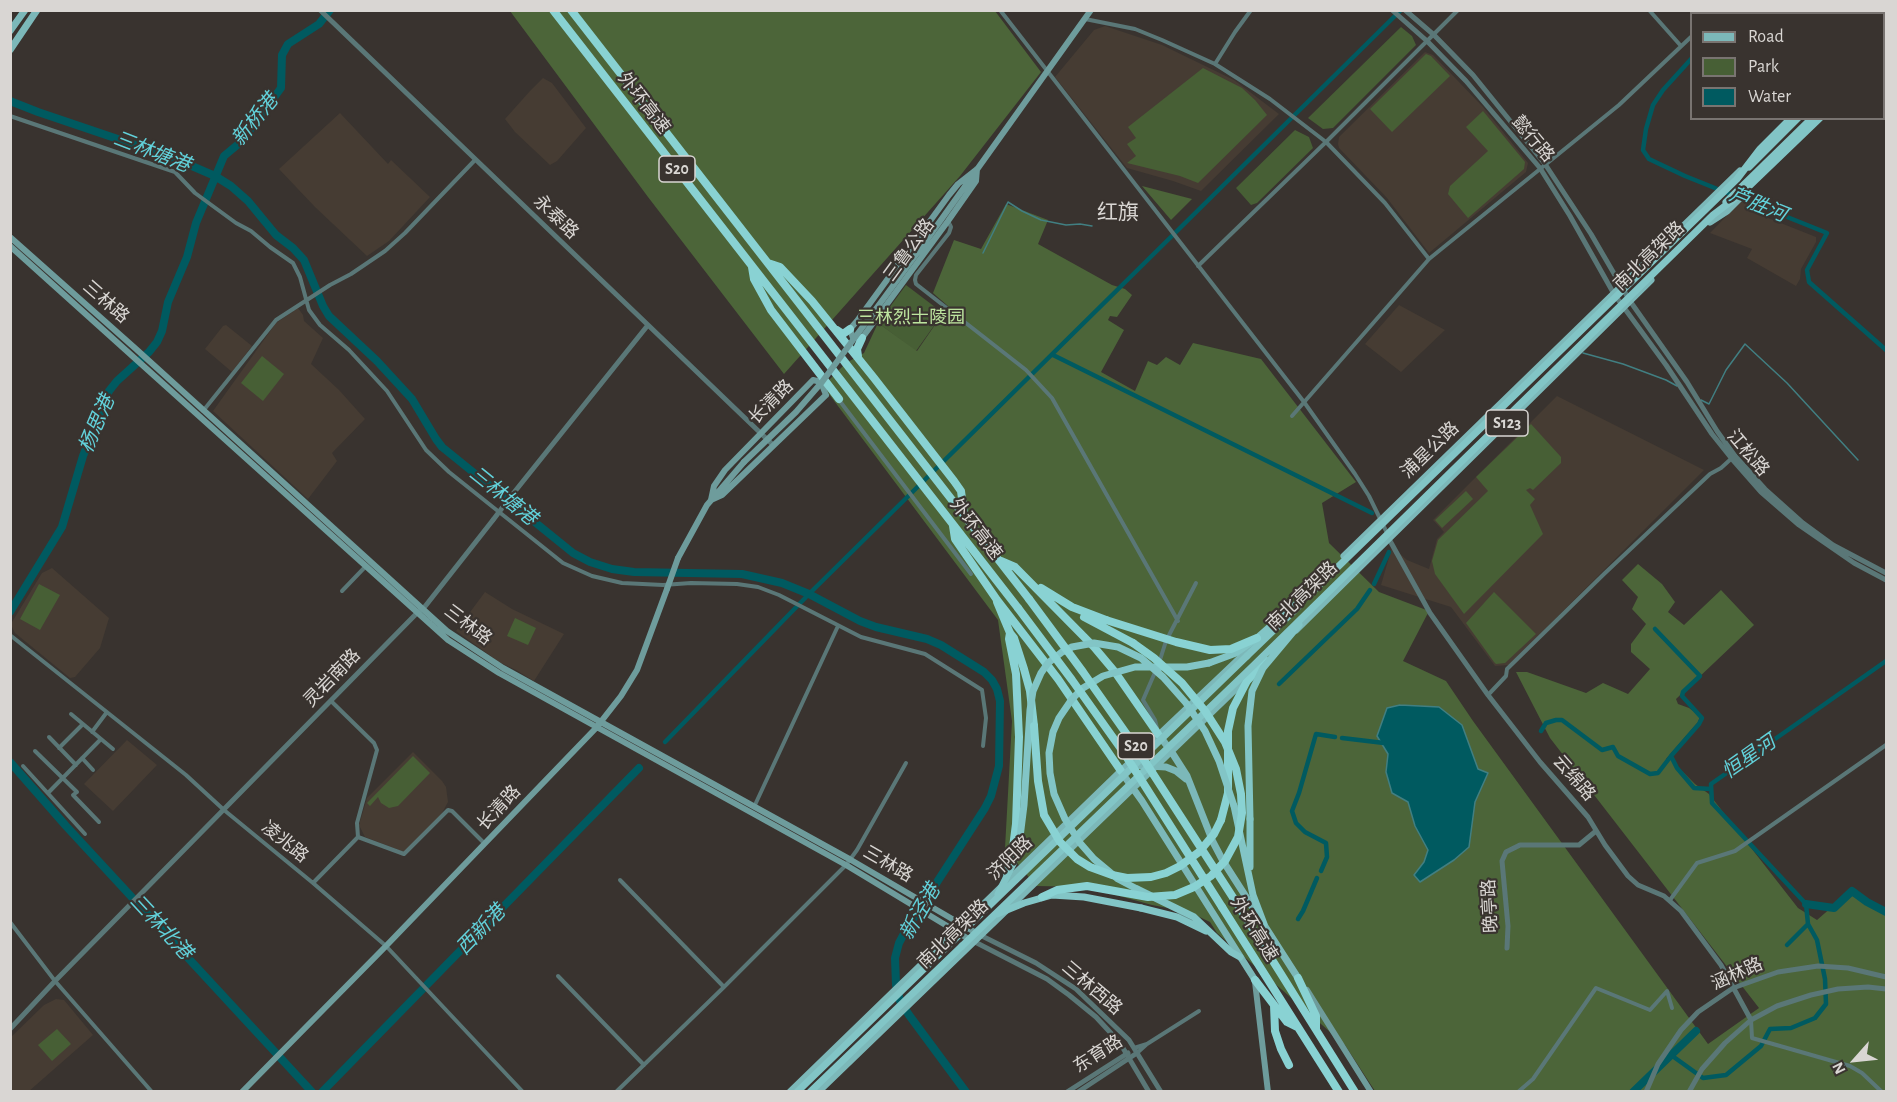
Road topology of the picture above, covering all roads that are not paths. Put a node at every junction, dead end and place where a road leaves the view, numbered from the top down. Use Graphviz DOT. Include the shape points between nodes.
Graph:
graph roads {
  1 [pos="25,10"];
  2 [pos="37,10"];
  3 [pos="320,10"];
  4 [pos="553,10"];
  5 [pos="571,10"];
  6 [pos="1000,10"];
  7 [pos="1091,10"];
  8 [pos="1251,10"];
  9 [pos="1392,10"];
  10 [pos="1406,10"];
  11 [pos="1458,10"];
  12 [pos="1649,10"];
  13 [pos="1084,19"];
  14 [pos="10,31"];
  15 [pos="1434,35"];
  16 [pos="1690,38"];
  17 [pos="1428,41"];
  18 [pos="1682,46"];
  19 [pos="10,50"];
  20 [pos="1215,64"];
  21 [pos="1047,71"];
  22 [pos="10,116"];
  23 [pos="1790,120"];
  24 [pos="1791,120"];
  25 [pos="1816,120"];
  26 [pos="1816,120"];
  27 [pos="1326,142"];
  28 [pos="475,160"];
  29 [pos="1543,166"];
  30 [pos="977,169"];
  31 [pos="1712,218"];
  32 [pos="948,221"];
  33 [pos="10,237"];
  34 [pos="10,246"];
  35 [pos="1430,260"];
  36 [pos="767,262"];
  37 [pos="752,265"];
  38 [pos="1198,266"];
  39 [pos="1621,287"];
  40 [pos="1614,294"];
  41 [pos="307,299"];
  42 [pos="1628,304"];
  43 [pos="648,325"];
  44 [pos="835,328"];
  45 [pos="850,329"];
  46 [pos="862,338"];
  47 [pos="134,351"];
  48 [pos="860,361"];
  49 [pos="815,368"];
  50 [pos="813,380"];
  51 [pos="826,395"];
  52 [pos="839,399"];
  53 [pos="1304,402"];
  54 [pos="202,414"];
  55 [pos="1292,416"];
  56 [pos="761,433"];
  57 [pos="773,445"];
  58 [pos="1733,457"];
  59 [pos="744,462"];
  60 [pos="711,500"];
  61 [pos="964,516"];
  62 [pos="1380,520"];
  63 [pos="953,524"];
  64 [pos="1389,539"];
  65 [pos="999,561"];
  66 [pos="366,565"];
  67 [pos="1887,573"];
  68 [pos="971,574"];
  69 [pos="1026,578"];
  70 [pos="1887,580"];
  71 [pos="1196,583"];
  72 [pos="666,587"];
  73 [pos="342,591"];
  74 [pos="1310,594"];
  75 [pos="997,600"];
  76 [pos="1060,600"];
  77 [pos="420,611"];
  78 [pos="1309,611"];
  79 [pos="1178,621"];
  80 [pos="838,626"];
  81 [pos="1010,633"];
  82 [pos="10,635"];
  83 [pos="1257,638"];
  84 [pos="1273,654"];
  85 [pos="1488,695"];
  86 [pos="331,701"];
  87 [pos="108,712"];
  88 [pos="71,714"];
  89 [pos="83,724"];
  90 [pos="598,725"];
  91 [pos="92,732"];
  92 [pos="1158,734"];
  93 [pos="49,737"];
  94 [pos="101,739"];
  95 [pos="1887,745"];
  96 [pos="983,746"];
  97 [pos="59,748"];
  98 [pos="113,749"];
  99 [pos="36,751"];
  100 [pos="1171,751"];
  101 [pos="82,758"];
  102 [pos="658,758"];
  103 [pos="906,764"];
  104 [pos="76,765"];
  105 [pos="23,766"];
  106 [pos="1156,766"];
  107 [pos="1124,768"];
  108 [pos="93,770"];
  109 [pos="63,778"];
  110 [pos="1188,781"];
  111 [pos="1134,788"];
  112 [pos="48,793"];
  113 [pos="754,807"];
  114 [pos="224,810"];
  115 [pos="99,822"];
  116 [pos="1596,831"];
  117 [pos="85,834"];
  118 [pos="358,837"];
  119 [pos="485,844"];
  120 [pos="848,862"];
  121 [pos="1249,875"];
  122 [pos="620,880"];
  123 [pos="314,883"];
  124 [pos="1004,883"];
  125 [pos="1042,897"];
  126 [pos="1670,900"];
  127 [pos="992,904"];
  128 [pos="992,916"];
  129 [pos="10,922"];
  130 [pos="1264,924"];
  131 [pos="963,926"];
  132 [pos="956,930"];
  133 [pos="980,935"];
  134 [pos="1218,938"];
  135 [pos="973,941"];
  136 [pos="386,946"];
  137 [pos="1507,948"];
  138 [pos="1240,957"];
  139 [pos="558,976"];
  140 [pos="1887,977"];
  141 [pos="1298,978"];
  142 [pos="1255,980"];
  143 [pos="54,981"];
  144 [pos="724,987"];
  145 [pos="1733,988"];
  146 [pos="1887,989"];
  147 [pos="1274,1005"];
  148 [pos="1672,1008"];
  149 [pos="1199,1011"];
  150 [pos="1751,1020"];
  151 [pos="1298,1028"];
  152 [pos="10,1029"];
  153 [pos="1317,1030"];
  154 [pos="1136,1051"];
  155 [pos="1128,1056"];
  156 [pos="644,1065"];
  157 [pos="1289,1065"];
  158 [pos="152,1092"];
  159 [pos="242,1092"];
  160 [pos="523,1092"];
  161 [pos="616,1092"];
  162 [pos="790,1092"];
  163 [pos="798,1092"];
  164 [pos="810,1092"];
  165 [pos="819,1092"];
  166 [pos="1067,1092"];
  167 [pos="1078,1092"];
  168 [pos="1149,1092"];
  169 [pos="1161,1092"];
  170 [pos="1268,1092"];
  171 [pos="1339,1092"];
  172 [pos="1355,1092"];
  173 [pos="1371,1092"];
  174 [pos="1518,1092"];
  175 [pos="1646,1092"];
  176 [pos="1689,1092"];
  177 [pos="1882,1092"];
  1 -- 14 [label="main road"];
  2 -- 19 [label="main road"];
  3 -- 28 [label="street, 永泰路"];
  4 -- 37 [label="highway, 外环高速 / S20"];
  5 -- 36 [label="highway, 外环高速 / S20"];
  6 -- 21 [label="street"];
  7 -- 13 [label="main road, 三鲁公路"];
  8 -- 20 [label="street"];
  9 -- 17 [label="street, 懿行路"];
  10 -- 15 [label="street, 懿行路"];
  11 -- 15 [label="street"];
  12 -- 18 [label="street"];
  13 -- 20 [label="street" via="1135,29"];
  13 -- 21 [label="main road, 三鲁公路"];
  15 -- 17 [label="street"];
  15 -- 29 [label="street, 懿行路" via="1473,75"];
  16 -- 18 [label="street"];
  17 -- 27 [label="street"];
  17 -- 29 [label="street, 懿行路"];
  18 -- 29 [label="street" via="1619,105"];
  20 -- 27 [label="street"];
  21 -- 30 [label="main road, 三鲁公路"];
  21 -- 38 [label="street"];
  22 -- 41 [label="street" via="175,172 195,193 292,263"];
  23 -- 39 [label="main road, 浦星公路 / S123, bridge" via="1774,131 1760,151"];
  24 -- 74 [label="highway, 南北高架路, bridge" via="1760,149 1737,179"];
  25 -- 31 [label="main road, 浦星公路, bridge"];
  26 -- 31 [label="highway, 南北高架路, bridge"];
  27 -- 35 [label="street" via="1384,203"];
  27 -- 38 [label="street"];
  28 -- 41 [label="street" via="395,242 359,269"];
  28 -- 43 [label="street, 永泰路"];
  29 -- 35 [label="street"];
  29 -- 39 [label="street, 懿行路" via="1591,234"];
  29 -- 40 [label="street, 懿行路"];
  30 -- 32 [label="main road, 三鲁公路" via="976,182"];
  30 -- 45 [label="main road, 三鲁公路" via="949,195"];
  30 -- 59 [label="main road, 三鲁公路, bridge" via="822,382"];
  31 -- 42 [label="main road, 浦星公路 / S123"];
  31 -- 78 [label="highway, 南北高架路, bridge"];
  32 -- 46 [label="main road, 三鲁公路"];
  32 -- 79 [label="street" via="949,233 916,275 916,284 1026,370 1052,398"];
  33 -- 47 [label="main road, 三林路"];
  34 -- 47 [label="main road, 三林路"];
  35 -- 53 [label="street"];
  36 -- 44 [label="highway" via="780,267"];
  36 -- 61 [label="highway, 外环高速 / S20"];
  37 -- 49 [label="highway" via="754,279 771,310"];
  37 -- 63 [label="highway, 外环高速 / S20"];
  38 -- 53 [label="street"];
  39 -- 40 [label="main road, 浦星公路 / S123"];
  39 -- 42 [label="street, 懿行路"];
  40 -- 42 [label="street, 懿行路"];
  40 -- 62 [label="main road, 浦星公路 / S123"];
  41 -- 54 [label="street" via="276,320"];
  41 -- 72 [label="street" via="309,310 320,325 387,392 431,455 492,507 573,568 622,583"];
  42 -- 58 [label="street, 江松路" via="1687,382"];
  42 -- 64 [label="main road, 浦星公路 / S123"];
  43 -- 56 [label="street, 永泰路"];
  43 -- 77 [label="street, 灵岩南路, bridge"];
  44 -- 45 [label="highway" via="843,334"];
  44 -- 48 [label="highway"];
  45 -- 46 [label="main road" via="854,338"];
  46 -- 48 [label="highway" via="857,349"];
  47 -- 54 [label="main road, 三林路"];
  48 -- 61 [label="highway" via="961,491"];
  49 -- 50 [label="highway"];
  49 -- 52 [label="highway"];
  50 -- 51 [label="main road, 长清路" via="822,385"];
  50 -- 56 [label="main road, 长清路"];
  51 -- 52 [label="main road"];
  51 -- 57 [label="main road, 长清路"];
  52 -- 68 [label="street"];
  53 -- 55 [label="street"];
  53 -- 62 [label="street" via="1355,474"];
  54 -- 66 [label="main road, 三林路"];
  54 -- 77 [label="main road, 三林路"];
  56 -- 57 [label="street, 永泰路"];
  56 -- 60 [label="main road, 长清路" via="725,470 714,486"];
  57 -- 60 [label="main road, 长清路" via="722,495"];
  58 -- 67 [label="street, 江松路" via="1803,523 1833,545"];
  58 -- 70 [label="street, 江松路" via="1761,492 1799,525 1854,564"];
  58 -- 85 [label="street" via="1604,574 1507,669 1506,676"];
  59 -- 60 [label="main road, 长清路"];
  60 -- 72 [label="main road, 长清路, bridge"];
  61 -- 65 [label="highway, 外环高速 / S20"];
  62 -- 64 [label="street"];
  62 -- 92 [label="main road, 浦星公路 / S123" via="1280,621"];
  63 -- 75 [label="highway" via="955,539"];
  63 -- 151 [label="highway, 外环高速 / S20, bridge" via="1124,753"];
  64 -- 85 [label="street, 云绵路" via="1430,612"];
  64 -- 100 [label="main road, 浦星公路 / S123"];
  65 -- 69 [label="highway" via="1015,567"];
  65 -- 153 [label="highway, 外环高速 / S20, bridge" via="1135,746"];
  66 -- 73 [label="street"];
  66 -- 77 [label="main road, 三林路"];
  69 -- 76 [label="highway"];
  69 -- 92 [label="highway" via="1101,655"];
  71 -- 79 [label="street"];
  72 -- 80 [label="street" via="691,583 746,585 769,591"];
  72 -- 90 [label="main road, 长清路" via="637,670"];
  74 -- 83 [label="highway, bridge"];
  74 -- 127 [label="highway, 南北高架路, bridge"];
  75 -- 81 [label="highway"];
  75 -- 107 [label="highway"];
  76 -- 83 [label="highway, bridge" via="1106,620 1210,650 1231,649"];
  76 -- 125 [label="highway, bridge" via="1065,608 1133,643 1182,683 1222,736 1236,769 1242,813 1230,854 1200,884 1183,892 1148,897 1087,886 1058,890"];
  77 -- 86 [label="street, 灵岩南路"];
  77 -- 90 [label="main road, 三林路" via="476,652"];
  78 -- 84 [label="highway, bridge"];
  78 -- 128 [label="highway, 南北高架路, bridge"];
  79 -- 92 [label="street" via="1166,640 1143,700"];
  80 -- 96 [label="street" via="872,641 925,654 981,689 986,718"];
  80 -- 113 [label="street"];
  81 -- 84 [label="highway, bridge" via="1028,680 1040,799 1047,822 1060,842 1083,863 1127,878 1173,870 1204,847 1218,828 1228,793 1228,731 1233,708 1247,681"];
  81 -- 124 [label="highway, bridge" via="1019,707 1016,824"];
  82 -- 87 [label="street, 凌兆路"];
  83 -- 134 [label="highway, bridge" via="1236,653 1209,663 1135,667 1110,673 1072,699 1051,739 1052,787 1060,811 1094,859 1118,879 1191,915"];
  84 -- 121 [label="highway, bridge" via="1256,680 1249,708"];
  85 -- 116 [label="street, 云绵路"];
  86 -- 114 [label="street, 灵岩南路"];
  86 -- 118 [label="street" via="377,746 357,824"];
  87 -- 91 [label="street"];
  87 -- 114 [label="street, 凌兆路"];
  88 -- 89 [label="street"];
  89 -- 91 [label="street"];
  89 -- 97 [label="street"];
  90 -- 102 [label="main road, 三林路"];
  90 -- 119 [label="main road, 长清路"];
  91 -- 94 [label="street"];
  92 -- 100 [label="main road"];
  92 -- 107 [label="main road, 浦星公路 / S123"];
  93 -- 97 [label="street"];
  94 -- 98 [label="street"];
  94 -- 101 [label="street"];
  95 -- 126 [label="street" via="1735,851 1697,863"];
  97 -- 104 [label="street"];
  99 -- 109 [label="street"];
  100 -- 106 [label="main road, 浦星公路 / S123"];
  100 -- 110 [label="main road"];
  101 -- 104 [label="street"];
  101 -- 108 [label="street"];
  102 -- 113 [label="main road, 三林路"];
  102 -- 120 [label="main road, 三林路"];
  103 -- 120 [label="street"];
  104 -- 109 [label="street"];
  105 -- 112 [label="street"];
  106 -- 107 [label="main road"];
  106 -- 110 [label="main road" via="1176,771"];
  106 -- 111 [label="main road, 浦星公路 / S123"];
  107 -- 111 [label="main road"];
  107 -- 131 [label="main road, 济阳路"];
  109 -- 112 [label="street"];
  109 -- 115 [label="street" via="77,792 73,795"];
  110 -- 130 [label="main road" via="1223,861"];
  111 -- 133 [label="main road, 济阳路"];
  111 -- 138 [label="main road"];
  112 -- 117 [label="street"];
  113 -- 120 [label="main road, 三林路"];
  114 -- 123 [label="street, 凌兆路"];
  114 -- 143 [label="street, 灵岩南路"];
  116 -- 126 [label="street, 云绵路" via="1632,881"];
  116 -- 137 [label="street, 晚亭路" via="1579,845 1520,845 1506,852 1502,861"];
  118 -- 119 [label="street" via="404,854 450,809"];
  118 -- 123 [label="street"];
  119 -- 136 [label="main road, 长清路"];
  120 -- 131 [label="main road, 三林路"];
  120 -- 132 [label="main road, 三林路"];
  120 -- 144 [label="street"];
  121 -- 124 [label="highway, bridge" via="1234,806 1204,731 1186,703 1141,658 1100,643 1078,645 1062,652 1037,679 1030,710 1022,825"];
  121 -- 130 [label="highway"];
  122 -- 144 [label="street"];
  123 -- 136 [label="street, 凌兆路"];
  124 -- 127 [label="highway, bridge"];
  125 -- 128 [label="highway, bridge"];
  125 -- 134 [label="highway, bridge" via="1084,897 1141,908 1183,919"];
  126 -- 145 [label="street, 云绵路"];
  127 -- 163 [label="highway, 南北高架路, bridge"];
  128 -- 164 [label="highway, 南北高架路, bridge"];
  129 -- 143 [label="street"];
  130 -- 141 [label="main road"];
  131 -- 132 [label="main road, 济阳路"];
  131 -- 133 [label="main road, 三林路"];
  132 -- 135 [label="main road, 三林路"];
  132 -- 162 [label="main road, 济阳路"];
  133 -- 135 [label="main road, 济阳路"];
  133 -- 154 [label="street, 三林西路" via="1036,963 1076,989 1130,1040"];
  134 -- 138 [label="highway"];
  135 -- 155 [label="street, 三林西路" via="1070,995 1096,1017"];
  135 -- 165 [label="main road, 济阳路"];
  136 -- 159 [label="main road, 长清路"];
  136 -- 160 [label="street, 凌兆路"];
  138 -- 142 [label="main road"];
  139 -- 156 [label="street"];
  140 -- 145 [label="street, 涵林路" via="1858,969 1806,967 1770,974"];
  141 -- 153 [label="highway" via="1316,1016"];
  141 -- 173 [label="main road"];
  142 -- 147 [label="highway"];
  142 -- 170 [label="main road"];
  143 -- 152 [label="street, 灵岩南路"];
  143 -- 158 [label="street"];
  144 -- 156 [label="street"];
  145 -- 150 [label="street, 云绵路"];
  145 -- 175 [label="street, 涵林路" via="1698,1012 1677,1035"];
  146 -- 150 [label="street" via="1838,989 1811,995"];
  147 -- 151 [label="highway" via="1287,1022"];
  147 -- 157 [label="highway" via="1275,1031"];
  148 -- 174 [label="street" via="1666,991 1650,1010 1596,988 1533,1079"];
  149 -- 154 [label="street, 东育路"];
  150 -- 176 [label="street" via="1713,1054"];
  150 -- 177 [label="street" via="1752,1038 1850,1066"];
  151 -- 171 [label="highway, 外环高速 / S20"];
  153 -- 172 [label="highway, 外环高速 / S20"];
  154 -- 155 [label="street, 东育路"];
  154 -- 169 [label="street, 三林西路"];
  155 -- 166 [label="street, 东育路"];
  155 -- 167 [label="street, 东育路"];
  155 -- 168 [label="street, 三林西路"];
  156 -- 161 [label="street"];
}
